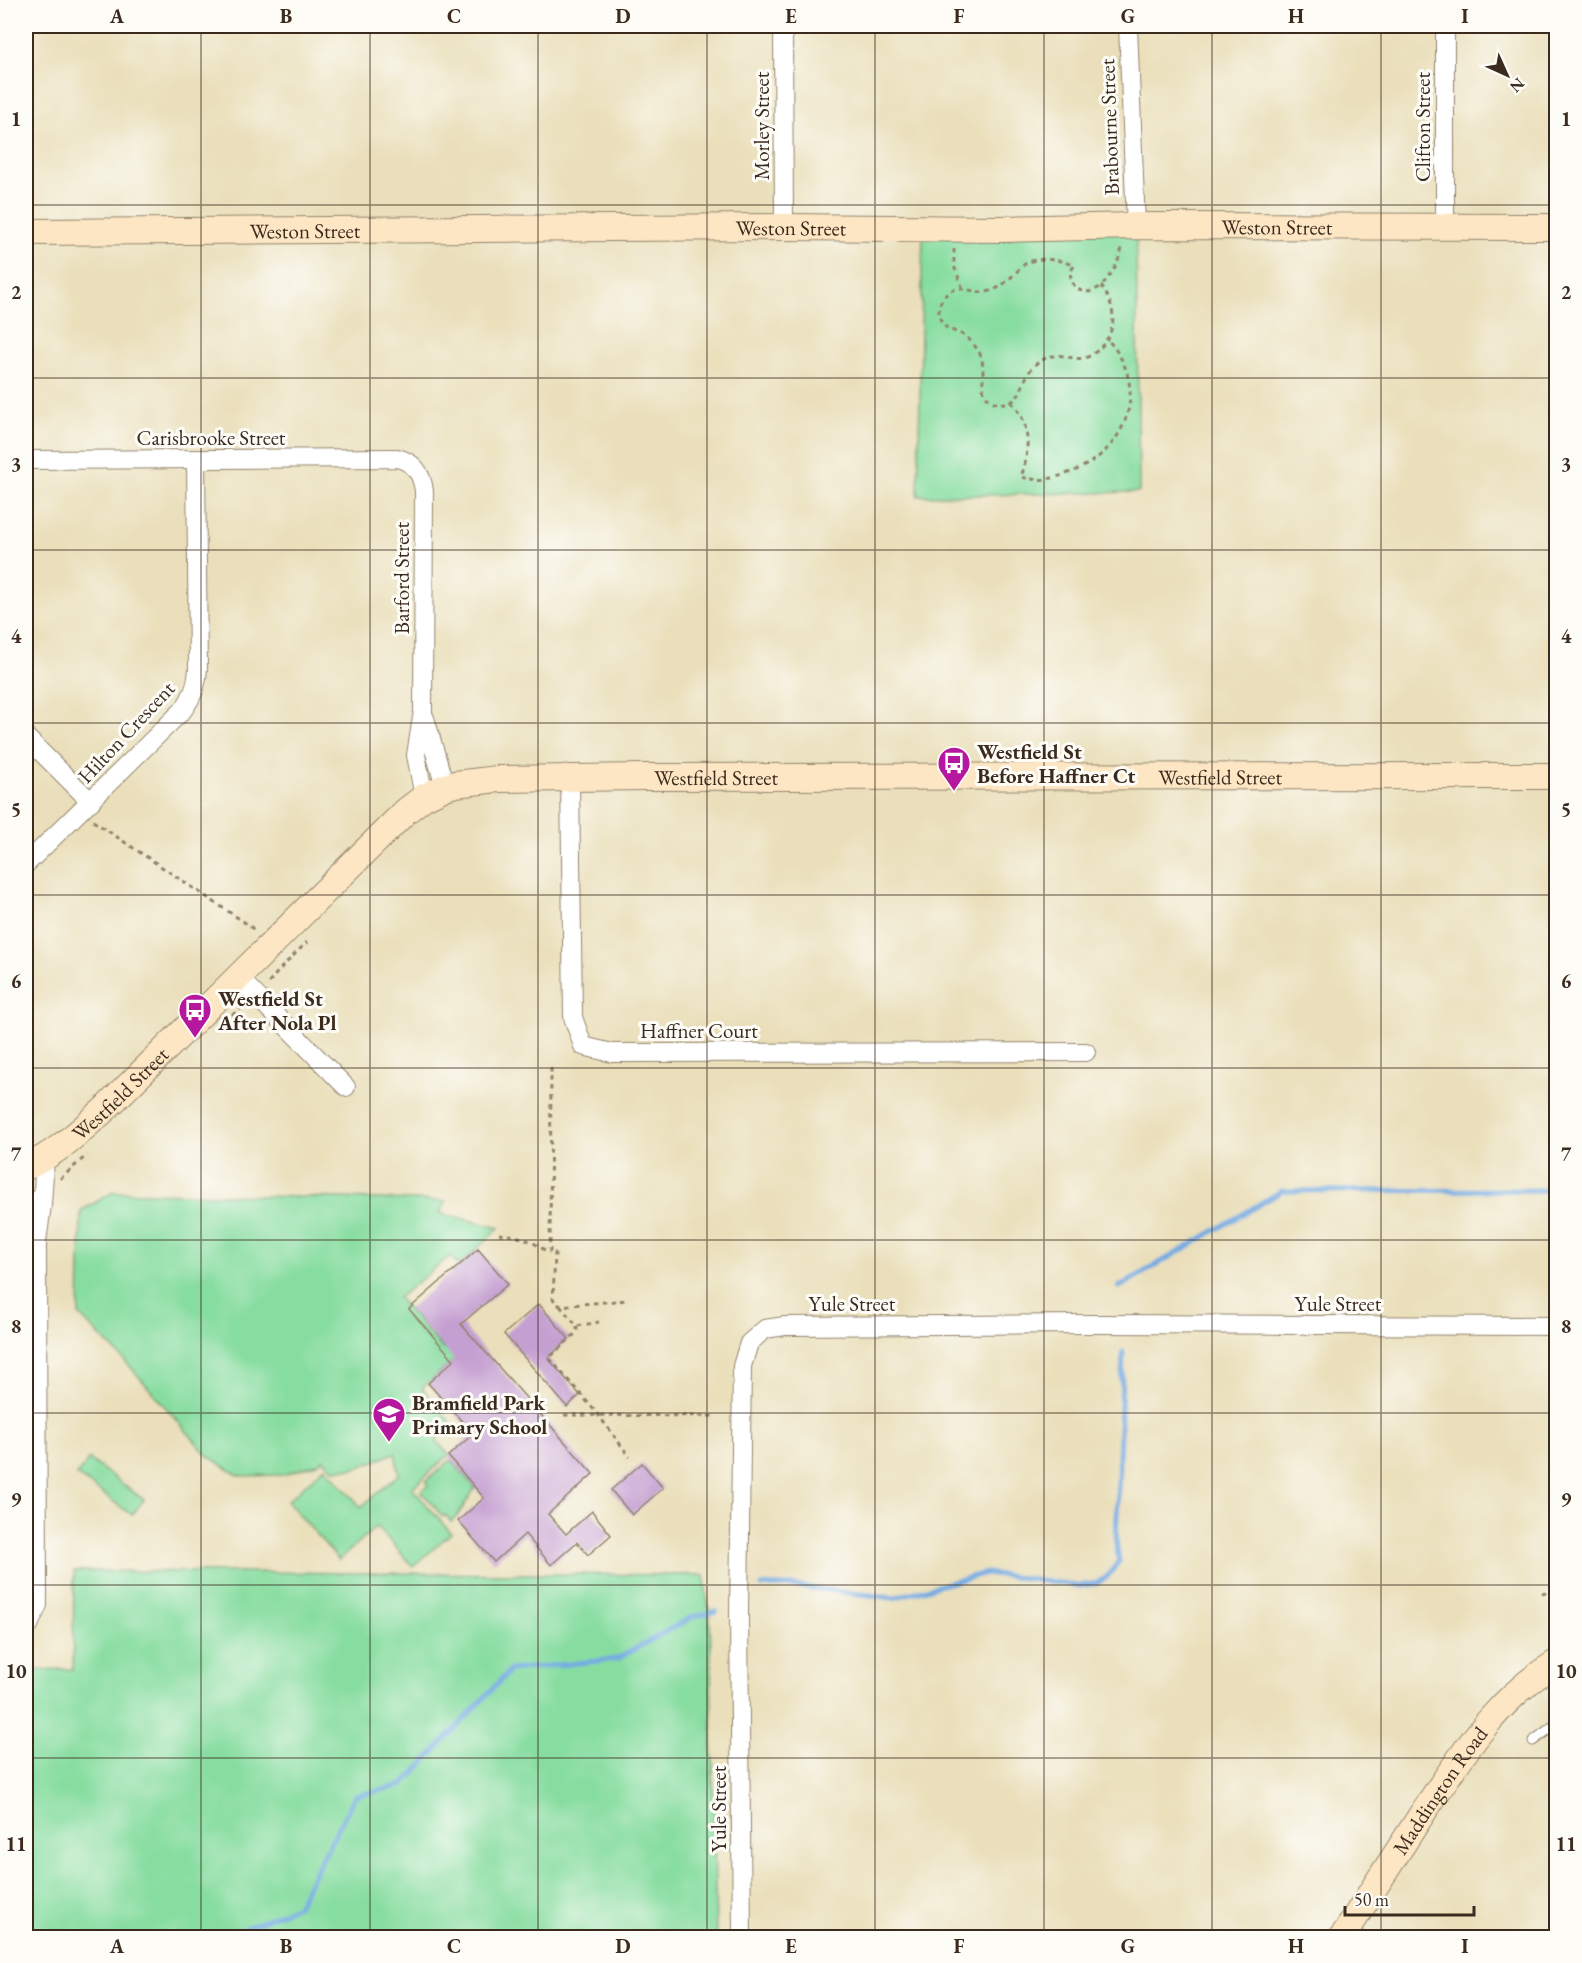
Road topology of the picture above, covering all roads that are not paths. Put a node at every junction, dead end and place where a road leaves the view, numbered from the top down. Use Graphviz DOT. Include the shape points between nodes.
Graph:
graph roads {
  1 [pos="783,26"];
  2 [pos="1128,26"];
  3 [pos="1445,26"];
  4 [pos="784,227"];
  5 [pos="1557,227"];
  6 [pos="1445,228"];
  7 [pos="26,232"];
  8 [pos="1129,234"];
  9 [pos="397,458"];
  10 [pos="26,460"];
  11 [pos="196,460"];
  12 [pos="26,738"];
  13 [pos="1557,776"];
  14 [pos="570,778"];
  15 [pos="434,792"];
  16 [pos="90,810"];
  17 [pos="26,864"];
  18 [pos="238,976"];
  19 [pos="1086,1052"];
  20 [pos="346,1087"];
  21 [pos="35,1162"];
  22 [pos="26,1197"];
  23 [pos="37,1242"];
  24 [pos="1557,1326"];
  25 [pos="32,1403"];
  26 [pos="27,1626"];
  27 [pos="1557,1663"];
  28 [pos="1557,1724"];
  29 [pos="1533,1741"];
  30 [pos="742,1938"];
  31 [pos="1342,1938"];
  1 -- 4 [label="street, Morley Street"];
  2 -- 8 [label="street, Brabourne Street"];
  3 -- 6 [label="street, Clifton Street"];
  4 -- 7 [label="main road, Weston Street"];
  4 -- 8 [label="main road, Weston Street"];
  5 -- 6 [label="main road, Weston Street"];
  6 -- 8 [label="main road, Weston Street"];
  9 -- 11 [label="street, Carisbrooke Street"];
  9 -- 15 [label="street, Barford Street" via="416,469 424,491 423,711 416,755"];
  10 -- 11 [label="street, Carisbrooke Street"];
  11 -- 16 [label="street, Hilton Crescent" via="197,686 183,710"];
  12 -- 16 [label="street"];
  13 -- 14 [label="main road, Westfield Street"];
  14 -- 15 [label="main road, Westfield Street" via="498,779"];
  14 -- 19 [label="street, Haffner Court" via="573,1017 583,1046 612,1053"];
  15 -- 18 [label="main road, Westfield Street" via="406,811"];
  16 -- 17 [label="street, Hilton Crescent"];
  18 -- 20 [label="street"];
  18 -- 21 [label="main road, Westfield Street" via="104,1110 70,1140"];
  21 -- 23 [label="street" via="42,1205"];
  22 -- 23 [label="street"];
  23 -- 25 [label="street"];
  24 -- 30 [label="street, Yule Street" via="1082,1324 765,1329 749,1343 742,1366"];
  25 -- 26 [label="street" via="38,1605"];
  27 -- 31 [label="main road, Maddington Road" via="1535,1675 1490,1719 1459,1759"];
  28 -- 29 [label="lane"];
}
